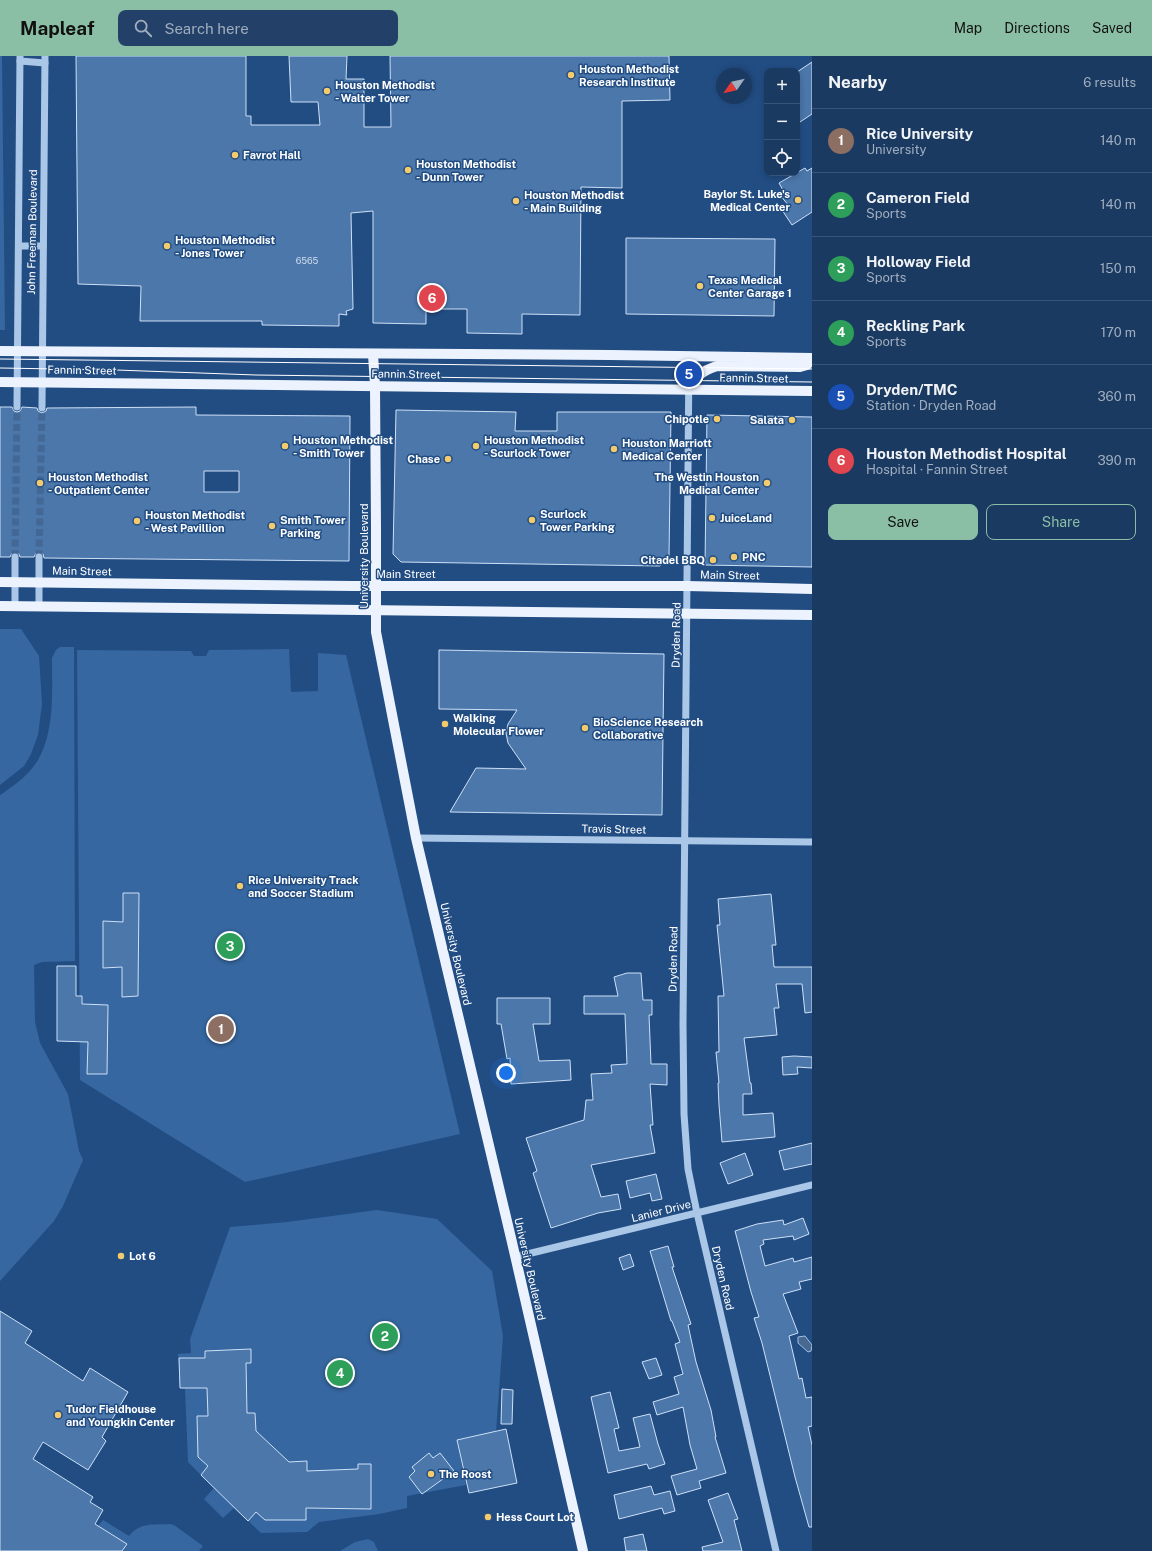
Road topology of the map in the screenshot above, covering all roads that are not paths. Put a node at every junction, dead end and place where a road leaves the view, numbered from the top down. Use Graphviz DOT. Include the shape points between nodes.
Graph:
graph roads {
  1 [pos="20,58"];
  2 [pos="45,59"];
  3 [pos="19,246"];
  4 [pos="43,246"];
  5 [pos="0,351"];
  6 [pos="18,352"];
  7 [pos="42,352"];
  8 [pos="373,354"];
  9 [pos="690,357"];
  10 [pos="812,358"];
  11 [pos="0,382"];
  12 [pos="18,382"];
  13 [pos="42,382"];
  14 [pos="375,386"];
  15 [pos="689,389"];
  16 [pos="812,391"];
  17 [pos="17,407"];
  18 [pos="42,408"];
  19 [pos="15,557"];
  20 [pos="39,557"];
  21 [pos="0,582"];
  22 [pos="16,582"];
  23 [pos="40,583"];
  24 [pos="376,586"];
  25 [pos="687,586"];
  26 [pos="812,589"];
  27 [pos="0,606"];
  28 [pos="15,606"];
  29 [pos="39,607"];
  30 [pos="375,610"];
  31 [pos="687,613"];
  32 [pos="812,614"];
  33 [pos="416,838"];
  34 [pos="685,841"];
  35 [pos="812,842"];
  36 [pos="812,1184"];
  37 [pos="697,1213"];
  38 [pos="515,1257"];
  39 [pos="583,1551"];
  40 [pos="776,1551"];
  1 -- 2 [label="street"];
  1 -- 3 [label="street, John Freeman Boulevard"];
  2 -- 4 [label="street, John Freeman Boulevard"];
  3 -- 4 [label="street"];
  3 -- 6 [label="street, John Freeman Boulevard"];
  4 -- 7 [label="street, John Freeman Boulevard"];
  5 -- 6 [label="main road, Fannin Street"];
  6 -- 7 [label="main road, Fannin Street"];
  6 -- 12 [label="street, John Freeman Boulevard"];
  7 -- 8 [label="main road, Fannin Street"];
  7 -- 13 [label="street, John Freeman Boulevard"];
  8 -- 9 [label="main road, Fannin Street"];
  8 -- 14 [label="main road, University Boulevard"];
  9 -- 10 [label="main road, Fannin Street"];
  9 -- 15 [label="street, Dryden Road"];
  10 -- 15 [label="main road" via="807,365 800,367 717,366 700,374"];
  11 -- 12 [label="main road, Fannin Street"];
  12 -- 13 [label="main road, Fannin Street"];
  12 -- 17 [label="street, John Freeman Boulevard"];
  13 -- 14 [label="main road, Fannin Street"];
  13 -- 18 [label="street, John Freeman Boulevard"];
  14 -- 15 [label="main road, Fannin Street"];
  14 -- 24 [label="main road, University Boulevard"];
  15 -- 16 [label="main road, Fannin Street"];
  15 -- 25 [label="street, Dryden Road"];
  19 -- 22 [label="street"];
  20 -- 23 [label="street"];
  21 -- 22 [label="main road, Main Street"];
  22 -- 23 [label="main road, Main Street"];
  22 -- 28 [label="street"];
  23 -- 24 [label="main road, Main Street"];
  23 -- 29 [label="street"];
  24 -- 25 [label="main road, Main Street"];
  24 -- 30 [label="main road, University Boulevard"];
  25 -- 26 [label="main road, Main Street"];
  25 -- 31 [label="street, Dryden Road"];
  27 -- 28 [label="main road"];
  28 -- 29 [label="main road"];
  29 -- 30 [label="main road"];
  30 -- 31 [label="main road"];
  30 -- 33 [label="main road, University Boulevard" via="376,632"];
  31 -- 32 [label="main road"];
  31 -- 34 [label="street, Dryden Road"];
  33 -- 34 [label="street, Travis Street"];
  33 -- 38 [label="main road, University Boulevard"];
  34 -- 35 [label="street, Travis Street"];
  34 -- 37 [label="street, Dryden Road" via="684,1114 688,1169"];
  36 -- 37 [label="street, Lanier Drive"];
  37 -- 38 [label="street, Lanier Drive"];
  37 -- 40 [label="street, Dryden Road"];
  38 -- 39 [label="main road, University Boulevard"];
}
